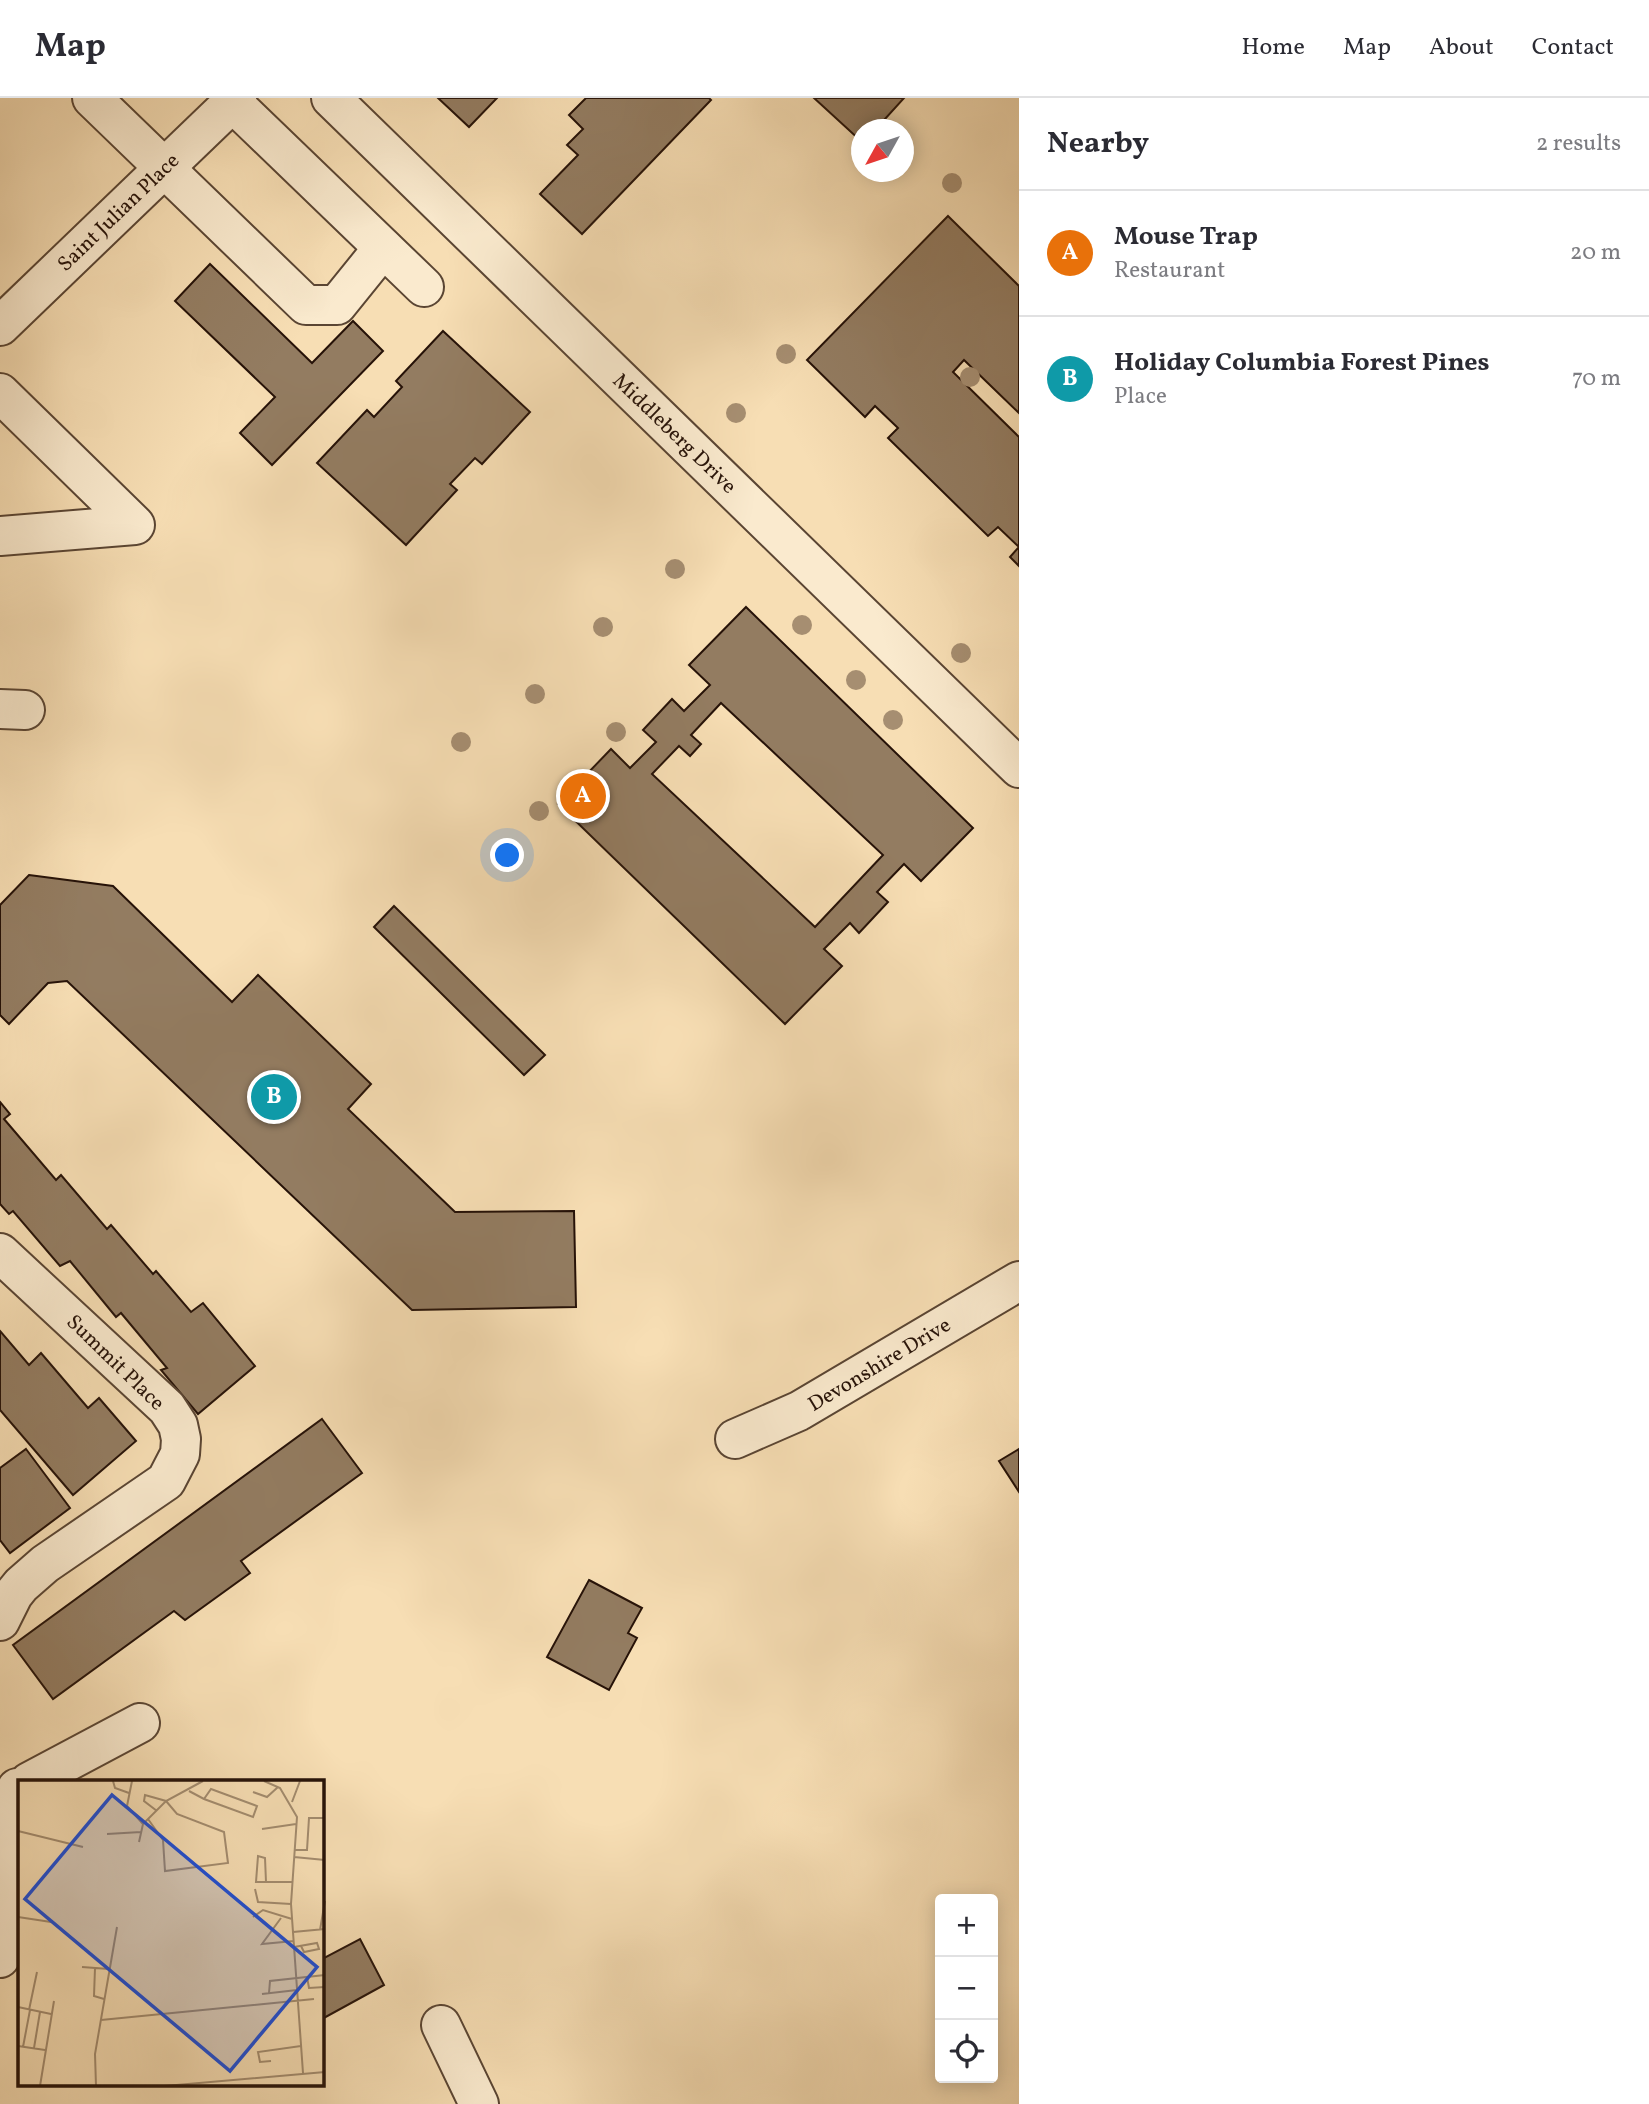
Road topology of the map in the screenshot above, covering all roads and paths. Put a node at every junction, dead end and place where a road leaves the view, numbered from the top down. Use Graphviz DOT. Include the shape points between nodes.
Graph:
graph roads {
  1 [pos="331,98"];
  2 [pos="235,100"];
  3 [pos="102,102"];
  4 [pos="164,168"];
  5 [pos="383,248"];
  6 [pos="424,287"];
  7 [pos="0,326"];
  8 [pos="0,393"];
  9 [pos="0,536"];
  10 [pos="1019,768"];
  11 [pos="0,1253"];
  12 [pos="1017,1286"];
  13 [pos="735,1439"];
  14 [pos="0,1621"];
  15 [pos="140,1723"];
  16 [pos="78,1770"];
  17 [pos="39,1780"];
  18 [pos="16,1786"];
  19 [pos="0,1958"];
  20 [pos="441,2025"];
  21 [pos="479,2104"];
  1 -- 10 [label="street, Middleberg Drive"];
  2 -- 4 [label="street, Saint Julian Place"];
  2 -- 5 [label="street"];
  3 -- 4 [label="street"];
  4 -- 5 [label="street" via="306,305 337,305"];
  4 -- 7 [label="street, Saint Julian Place"];
  5 -- 6 [label="street"];
  8 -- 9 [label="street" via="135,525"];
  11 -- 14 [label="street, Summit Place" via="167,1408 181,1439 180,1454 166,1481 45,1564 13,1595"];
  12 -- 13 [label="street, Devonshire Drive" via="799,1411"];
  15 -- 16 [label="street"];
  16 -- 17 [label="street"];
  18 -- 19 [label="street" via="2,1861 13,1934"];
  20 -- 21 [label="street"];
}
